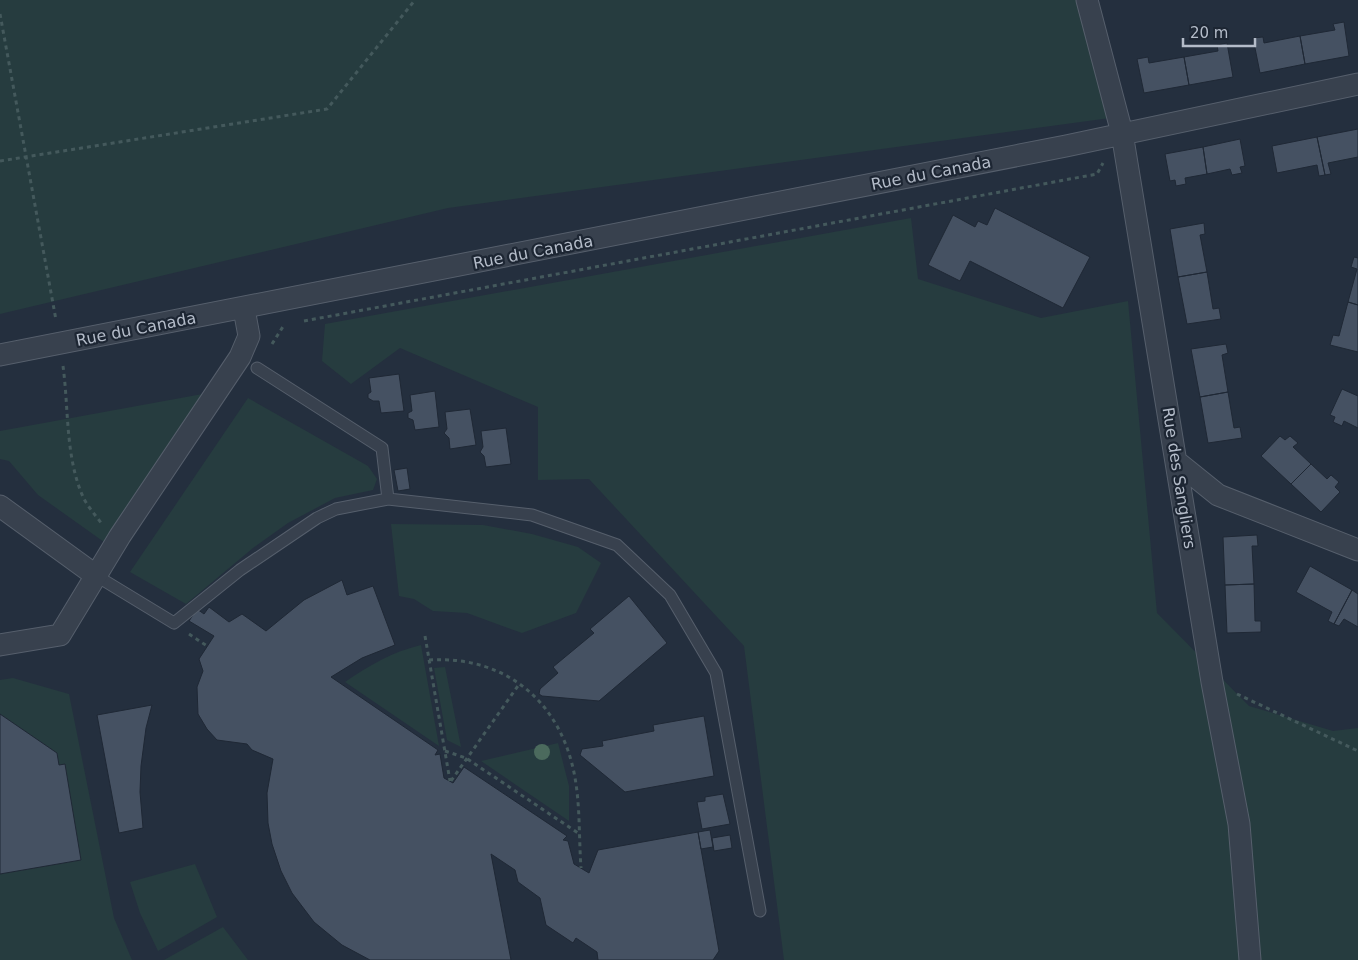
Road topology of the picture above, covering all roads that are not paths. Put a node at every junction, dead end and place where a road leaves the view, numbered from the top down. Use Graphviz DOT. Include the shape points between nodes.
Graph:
graph roads {
  1 [pos="1087,0"];
  2 [pos="1358,84"];
  3 [pos="1122,133"];
  4 [pos="244,309"];
  5 [pos="0,355"];
  6 [pos="257,368"];
  7 [pos="1177,462"];
  8 [pos="388,499"];
  9 [pos="0,506"];
  10 [pos="1358,550"];
  11 [pos="95,575"];
  12 [pos="0,645"];
  13 [pos="760,911"];
  14 [pos="1250,960"];
  1 -- 3 [label="street, Rue des Sangliers"];
  2 -- 3 [label="street"];
  3 -- 4 [label="street, Rue du Canada"];
  3 -- 7 [label="street, Rue des Sangliers"];
  4 -- 5 [label="street, Rue du Canada"];
  4 -- 11 [label="street" via="248,336 240,357"];
  6 -- 8 [label="lane" via="382,448"];
  7 -- 10 [label="street" via="1218,495"];
  7 -- 14 [label="street, Rue des Sangliers" via="1212,682 1239,824"];
  8 -- 11 [label="lane" via="336,509 318,518 240,570 174,624"];
  8 -- 13 [label="lane" via="532,515 618,545 670,595 716,673"];
  9 -- 11 [label="street"];
  11 -- 12 [label="street" via="60,635"];
}
